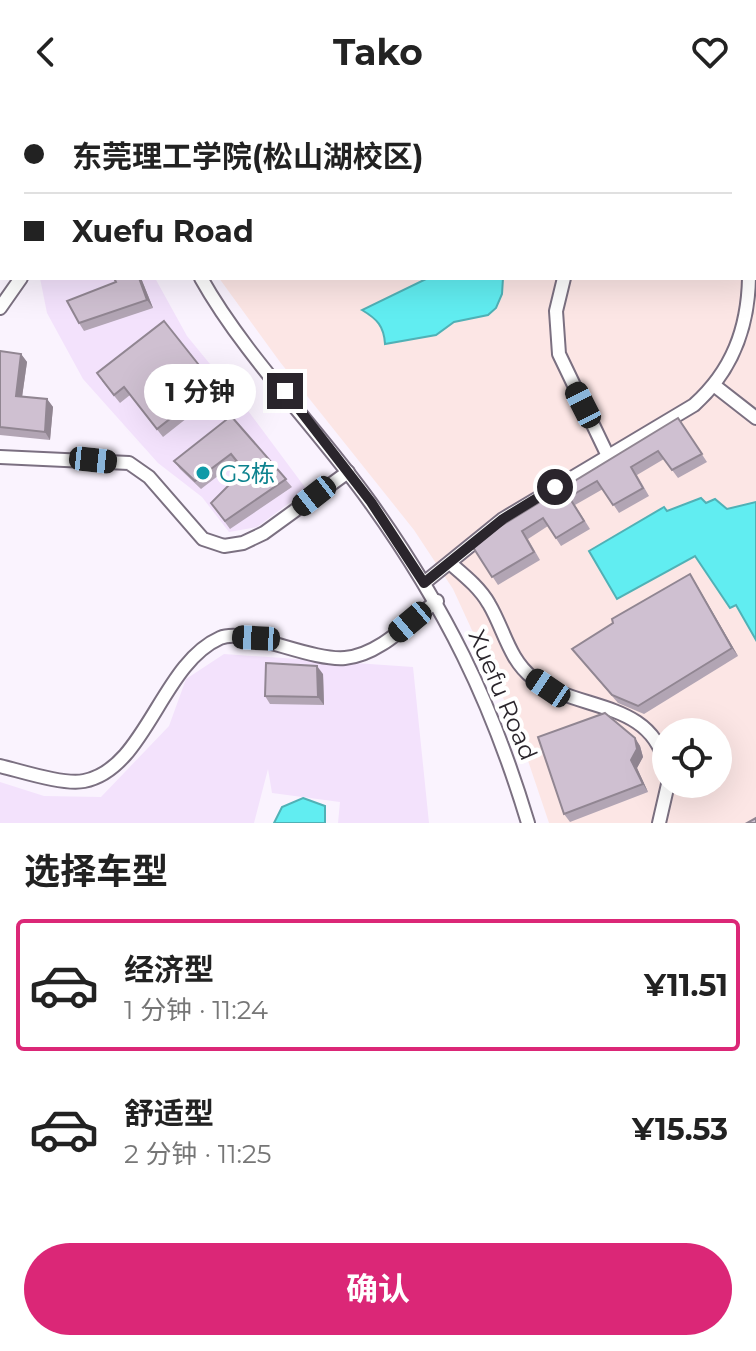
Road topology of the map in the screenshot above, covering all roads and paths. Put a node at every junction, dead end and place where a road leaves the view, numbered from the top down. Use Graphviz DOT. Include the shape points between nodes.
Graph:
graph roads {
  1 [pos="20,280"];
  2 [pos="203,280"];
  3 [pos="564,280"];
  4 [pos="749,280"];
  5 [pos="0,308"];
  6 [pos="715,386"];
  7 [pos="756,418"];
  8 [pos="608,456"];
  9 [pos="0,457"];
  10 [pos="348,472"];
  11 [pos="451,564"];
  12 [pos="424,583"];
  13 [pos="437,601"];
  14 [pos="652,736"];
  15 [pos="0,766"];
  16 [pos="665,798"];
  17 [pos="528,823"];
  18 [pos="659,823"];
  1 -- 5 [label="street"];
  2 -- 10 [label="street, Xuefu Road"];
  3 -- 8 [label="street" via="556,311 559,354"];
  4 -- 6 [label="street" via="743,329"];
  6 -- 7 [label="street"];
  6 -- 8 [label="street" via="694,405"];
  8 -- 11 [label="street" via="503,519"];
  9 -- 10 [label="street" via="129,463 149,477 203,539 224,546 264,533"];
  10 -- 12 [label="street, Xuefu Road"];
  11 -- 12 [label="street"];
  11 -- 14 [label="street" via="490,605 517,662 530,676 570,697 624,712"];
  12 -- 13 [label="street, Xuefu Road"];
  13 -- 15 [label="street" via="390,638 346,658 284,649 256,638 222,637 201,650 173,680 114,766 83,781"];
  13 -- 17 [label="street, Xuefu Road" via="487,702"];
  16 -- 18 [label="street"];
}
